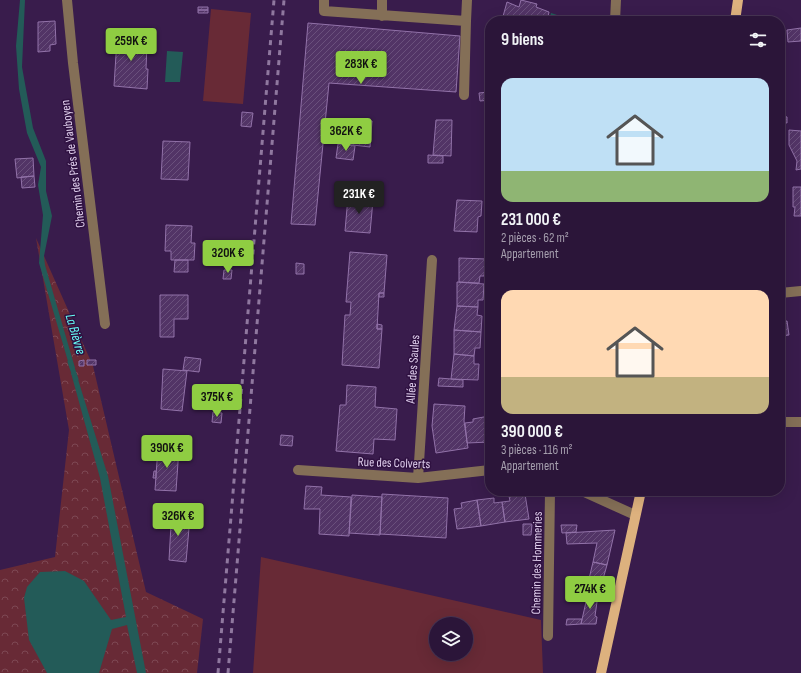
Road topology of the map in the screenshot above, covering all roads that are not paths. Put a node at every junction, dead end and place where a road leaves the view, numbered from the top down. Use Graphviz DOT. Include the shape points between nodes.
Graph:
graph roads {
  1 [pos="67,0"];
  2 [pos="324,0"];
  3 [pos="382,0"];
  4 [pos="467,0"];
  5 [pos="616,0"];
  6 [pos="738,0"];
  7 [pos="382,16"];
  8 [pos="615,16"];
  9 [pos="736,16"];
  10 [pos="466,21"];
  11 [pos="464,95"];
  12 [pos="432,260"];
  13 [pos="801,292"];
  14 [pos="785,293"];
  15 [pos="104,324"];
  16 [pos="785,422"];
  17 [pos="801,422"];
  18 [pos="298,470"];
  19 [pos="485,471"];
  20 [pos="418,478"];
  21 [pos="550,496"];
  22 [pos="593,496"];
  23 [pos="640,496"];
  24 [pos="635,515"];
  25 [pos="548,636"];
  26 [pos="601,673"];
  1 -- 15 [label="street, Chemin des Prés de Vauboyen"];
  2 -- 7 [label="street" via="324,11"];
  3 -- 7 [label="street"];
  4 -- 10 [label="street"];
  5 -- 8 [label="street"];
  6 -- 9 [label="main road"];
  7 -- 10 [label="street"];
  10 -- 11 [label="street"];
  12 -- 20 [label="street, Allée des Saules"];
  13 -- 14 [label="street"];
  16 -- 17 [label="street"];
  18 -- 20 [label="street, Rue des Colverts"];
  19 -- 20 [label="street, Rue des Colverts"];
  21 -- 25 [label="street, Chemin des Hommeries"];
  22 -- 24 [label="street"];
  23 -- 24 [label="main road"];
  24 -- 26 [label="main road"];
}
